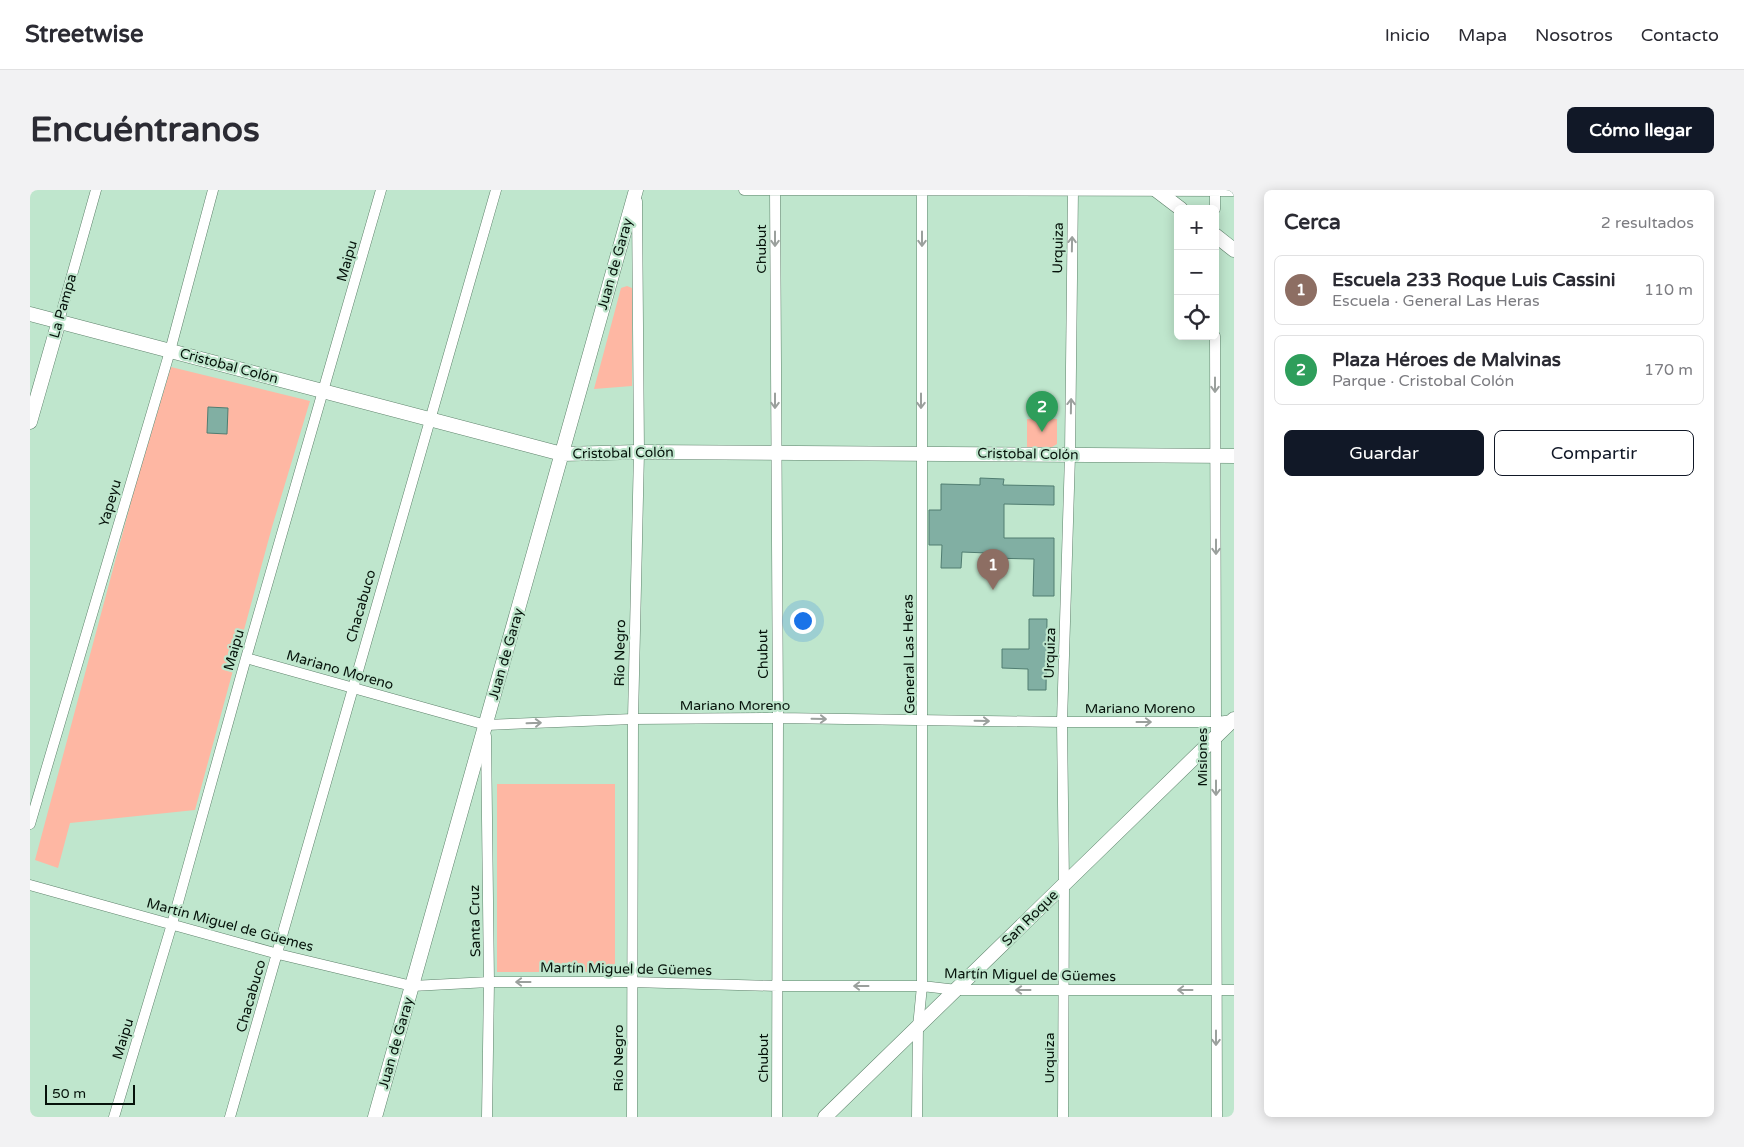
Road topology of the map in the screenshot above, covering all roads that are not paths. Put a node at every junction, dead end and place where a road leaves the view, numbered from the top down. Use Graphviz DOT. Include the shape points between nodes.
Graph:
graph roads {
  1 [pos="96,190"];
  2 [pos="213,190"];
  3 [pos="382,190"];
  4 [pos="496,190"];
  5 [pos="636,190"];
  6 [pos="744,190"];
  7 [pos="775,190"];
  8 [pos="922,190"];
  9 [pos="1073,190"];
  10 [pos="1156,190"];
  11 [pos="1215,190"];
  12 [pos="1234,191"];
  13 [pos="1175,205"];
  14 [pos="1215,205"];
  15 [pos="1219,238"];
  16 [pos="1234,250"];
  17 [pos="30,314"];
  18 [pos="59,321"];
  19 [pos="1215,340"];
  20 [pos="170,350"];
  21 [pos="324,391"];
  22 [pos="429,419"];
  23 [pos="30,422"];
  24 [pos="639,452"];
  25 [pos="775,453"];
  26 [pos="921,453"];
  27 [pos="562,454"];
  28 [pos="1070,455"];
  29 [pos="1215,455"];
  30 [pos="1234,456"];
  31 [pos="246,658"];
  32 [pos="352,688"];
  33 [pos="778,718"];
  34 [pos="632,719"];
  35 [pos="1234,719"];
  36 [pos="923,721"];
  37 [pos="1062,722"];
  38 [pos="1216,722"];
  39 [pos="486,725"];
  40 [pos="1216,737"];
  41 [pos="30,824"];
  42 [pos="1064,884"];
  43 [pos="30,885"];
  44 [pos="172,924"];
  45 [pos="278,954"];
  46 [pos="489,982"];
  47 [pos="632,982"];
  48 [pos="412,986"];
  49 [pos="777,986"];
  50 [pos="922,986"];
  51 [pos="957,990"];
  52 [pos="1062,990"];
  53 [pos="1216,990"];
  54 [pos="1234,990"];
  55 [pos="918,1027"];
  56 [pos="114,1117"];
  57 [pos="230,1117"];
  58 [pos="375,1117"];
  59 [pos="487,1117"];
  60 [pos="632,1117"];
  61 [pos="777,1117"];
  62 [pos="825,1117"];
  63 [pos="917,1117"];
  64 [pos="1063,1117"];
  65 [pos="1217,1117"];
  1 -- 18 [label="street, La Pampa"];
  2 -- 20 [label="street, Yapeyu"];
  3 -- 21 [label="street, Maipu"];
  4 -- 22 [label="street, Chacabuco"];
  5 -- 24 [label="street, Río Negro"];
  5 -- 27 [label="street, Juan de Garay"];
  6 -- 7 [label="street"];
  7 -- 8 [label="street"];
  7 -- 25 [label="street, Chubut, one-way"];
  8 -- 9 [label="street"];
  8 -- 26 [label="street, General Las Heras, one-way"];
  9 -- 10 [label="street"];
  28 -- 9 [label="street, Urquiza, one-way"];
  10 -- 11 [label="street"];
  10 -- 13 [label="street"];
  11 -- 12 [label="street"];
  11 -- 14 [label="street"];
  15 -- 16 [label="street"];
  17 -- 18 [label="street, Cristobal Colón"];
  18 -- 20 [label="street, Cristobal Colón"];
  18 -- 23 [label="street, La Pampa"];
  19 -- 29 [label="street, Misiones, one-way"];
  20 -- 21 [label="street, Cristobal Colón"];
  20 -- 41 [label="street, Yapeyu"];
  21 -- 22 [label="street, Cristobal Colón"];
  21 -- 31 [label="street, Maipu"];
  22 -- 27 [label="street, Cristobal Colón"];
  22 -- 32 [label="street, Chacabuco"];
  24 -- 25 [label="street, Cristobal Colón"];
  24 -- 27 [label="street, Cristobal Colón"];
  24 -- 34 [label="street, Río Negro"];
  25 -- 26 [label="street, Cristobal Colón"];
  25 -- 33 [label="street, Chubut"];
  26 -- 28 [label="street, Cristobal Colón"];
  26 -- 36 [label="street, General Las Heras"];
  27 -- 39 [label="street, Juan de Garay"];
  28 -- 29 [label="street, Cristobal Colón"];
  28 -- 37 [label="street, Urquiza"];
  29 -- 30 [label="street, Cristobal Colón"];
  29 -- 38 [label="street, Misiones, one-way"];
  31 -- 32 [label="street, Mariano Moreno"];
  31 -- 44 [label="street, Maipu"];
  32 -- 39 [label="street, Mariano Moreno"];
  32 -- 45 [label="street, Chacabuco"];
  33 -- 34 [label="street, Mariano Moreno"];
  33 -- 36 [label="street, Mariano Moreno, one-way"];
  33 -- 49 [label="street, Chubut"];
  39 -- 34 [label="street, Mariano Moreno, one-way"];
  34 -- 47 [label="street, Río Negro"];
  35 -- 38 [label="street, Mariano Moreno"];
  35 -- 40 [label="street, San Roque"];
  36 -- 37 [label="street, Mariano Moreno, one-way"];
  36 -- 50 [label="street, General Las Heras"];
  37 -- 38 [label="street, Mariano Moreno, one-way"];
  37 -- 42 [label="street, Urquiza"];
  38 -- 40 [label="street, Misiones"];
  39 -- 46 [label="street, Santa Cruz"];
  39 -- 48 [label="street, Juan de Garay"];
  40 -- 42 [label="street, San Roque"];
  40 -- 53 [label="street, Misiones, one-way"];
  42 -- 51 [label="street, San Roque"];
  42 -- 52 [label="street, Urquiza"];
  43 -- 44 [label="street, Martín Miguel de Güemes"];
  44 -- 45 [label="street, Martín Miguel de Güemes"];
  44 -- 56 [label="street, Maipu"];
  45 -- 48 [label="street, Martín Miguel de Güemes"];
  45 -- 57 [label="street, Chacabuco"];
  47 -- 46 [label="street, Martín Miguel de Güemes, one-way"];
  46 -- 48 [label="street, Martín Miguel de Güemes"];
  46 -- 59 [label="street, Santa Cruz"];
  47 -- 49 [label="street, Martín Miguel de Güemes"];
  47 -- 60 [label="street, Río Negro"];
  48 -- 58 [label="street, Juan de Garay"];
  50 -- 49 [label="street, Martín Miguel de Güemes, one-way"];
  49 -- 61 [label="street, Chubut"];
  50 -- 51 [label="street, Martín Miguel de Güemes"];
  50 -- 55 [label="street, General Las Heras"];
  52 -- 51 [label="street, Martín Miguel de Güemes, one-way"];
  51 -- 55 [label="street, San Roque"];
  53 -- 52 [label="street, Martín Miguel de Güemes, one-way"];
  52 -- 64 [label="street, Urquiza"];
  53 -- 54 [label="street, Martín Miguel de Güemes"];
  53 -- 65 [label="street, Misiones, one-way"];
  55 -- 62 [label="street, San Roque"];
  55 -- 63 [label="street, General Las Heras"];
}
